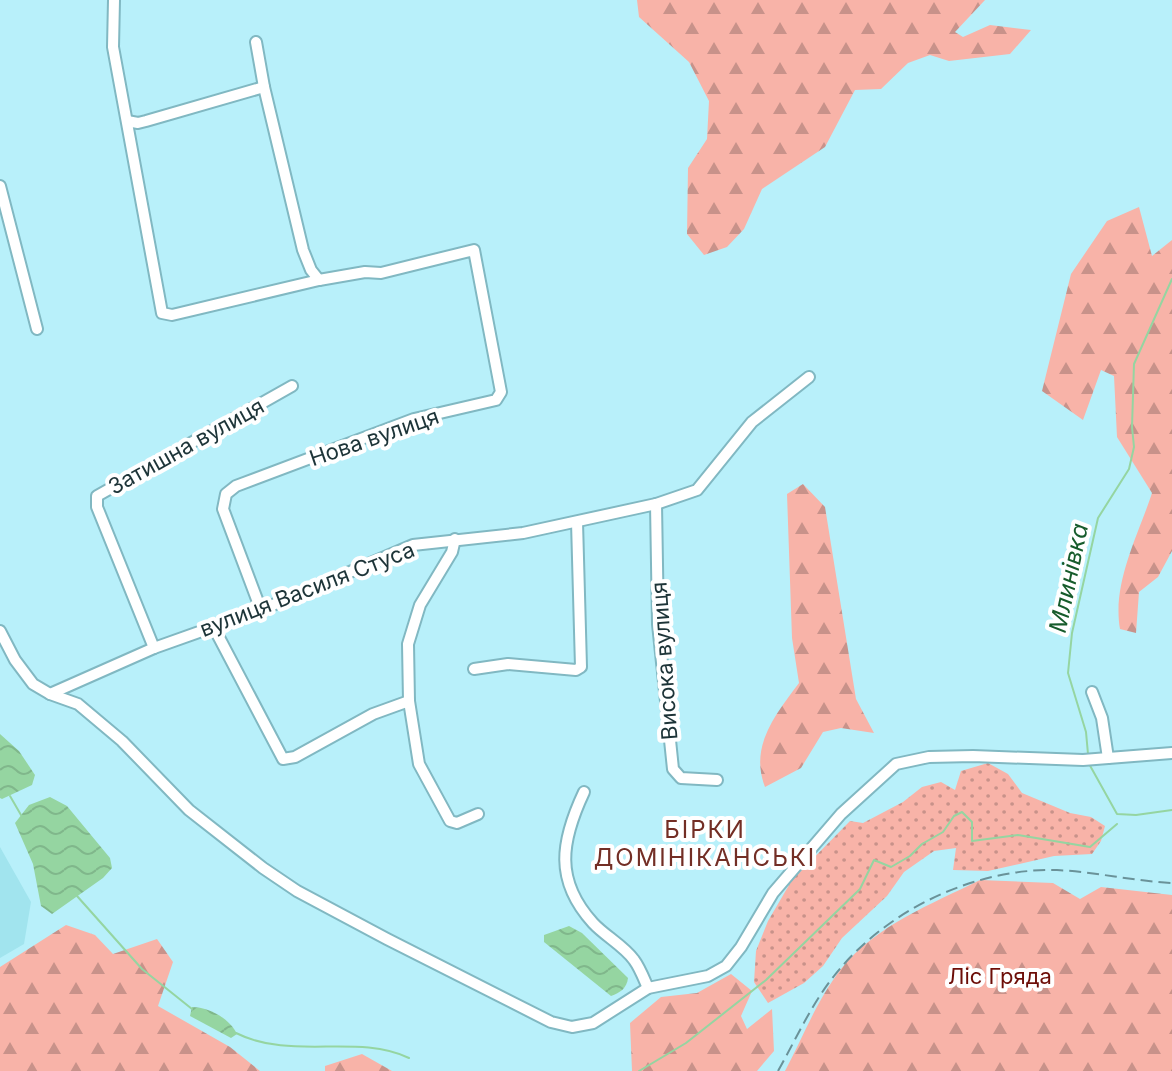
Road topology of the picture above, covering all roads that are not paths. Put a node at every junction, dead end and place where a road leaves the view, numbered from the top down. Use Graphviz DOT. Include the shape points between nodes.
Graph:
graph roads {
  1 [pos="114,0"];
  2 [pos="256,42"];
  3 [pos="264,87"];
  4 [pos="127,121"];
  5 [pos="0,186"];
  6 [pos="319,280"];
  7 [pos="37,329"];
  8 [pos="809,377"];
  9 [pos="292,386"];
  10 [pos="656,504"];
  11 [pos="577,522"];
  12 [pos="455,539"];
  13 [pos="261,610"];
  14 [pos="213,626"];
  15 [pos="0,631"];
  16 [pos="154,648"];
  17 [pos="474,669"];
  18 [pos="1092,692"];
  19 [pos="50,694"];
  20 [pos="409,701"];
  21 [pos="1172,753"];
  22 [pos="1108,758"];
  23 [pos="717,780"];
  24 [pos="584,792"];
  25 [pos="478,814"];
  26 [pos="648,988"];
  1 -- 4 [label="street" via="113,47"];
  2 -- 3 [label="street"];
  3 -- 4 [label="street" via="138,123"];
  3 -- 6 [label="street" via="303,250"];
  4 -- 6 [label="street" via="162,313 172,315"];
  5 -- 7 [label="street"];
  6 -- 13 [label="street, Нова вулиця" via="381,273 474,250 501,392 496,400 414,419 226,494 223,509"];
  8 -- 10 [label="street, вулиця Василя Стуса" via="752,422 697,490"];
  9 -- 16 [label="street, Затишна вулиця" via="97,496"];
  10 -- 11 [label="street, вулиця Василя Стуса"];
  10 -- 23 [label="street, Висока вулиця" via="658,624 673,769 681,778"];
  11 -- 12 [label="street, вулиця Василя Стуса"];
  11 -- 17 [label="street" via="581,667 508,664"];
  12 -- 13 [label="street, вулиця Василя Стуса" via="413,545"];
  12 -- 20 [label="street" via="420,605 408,644"];
  13 -- 14 [label="street, вулиця Василя Стуса"];
  14 -- 16 [label="street, вулиця Василя Стуса"];
  14 -- 20 [label="street" via="283,759"];
  15 -- 19 [label="street" via="33,684"];
  16 -- 19 [label="street, вулиця Василя Стуса"];
  18 -- 22 [label="street"];
  19 -- 26 [label="street" via="78,704 189,810 297,891 551,1022 572,1027 593,1023"];
  20 -- 25 [label="street" via="419,764 450,821"];
  21 -- 22 [label="street"];
  22 -- 26 [label="street" via="929,757 896,764 841,814 773,893 726,966 708,976"];
  24 -- 26 [label="street" via="569,825 567,882 594,925 634,960"];
}
